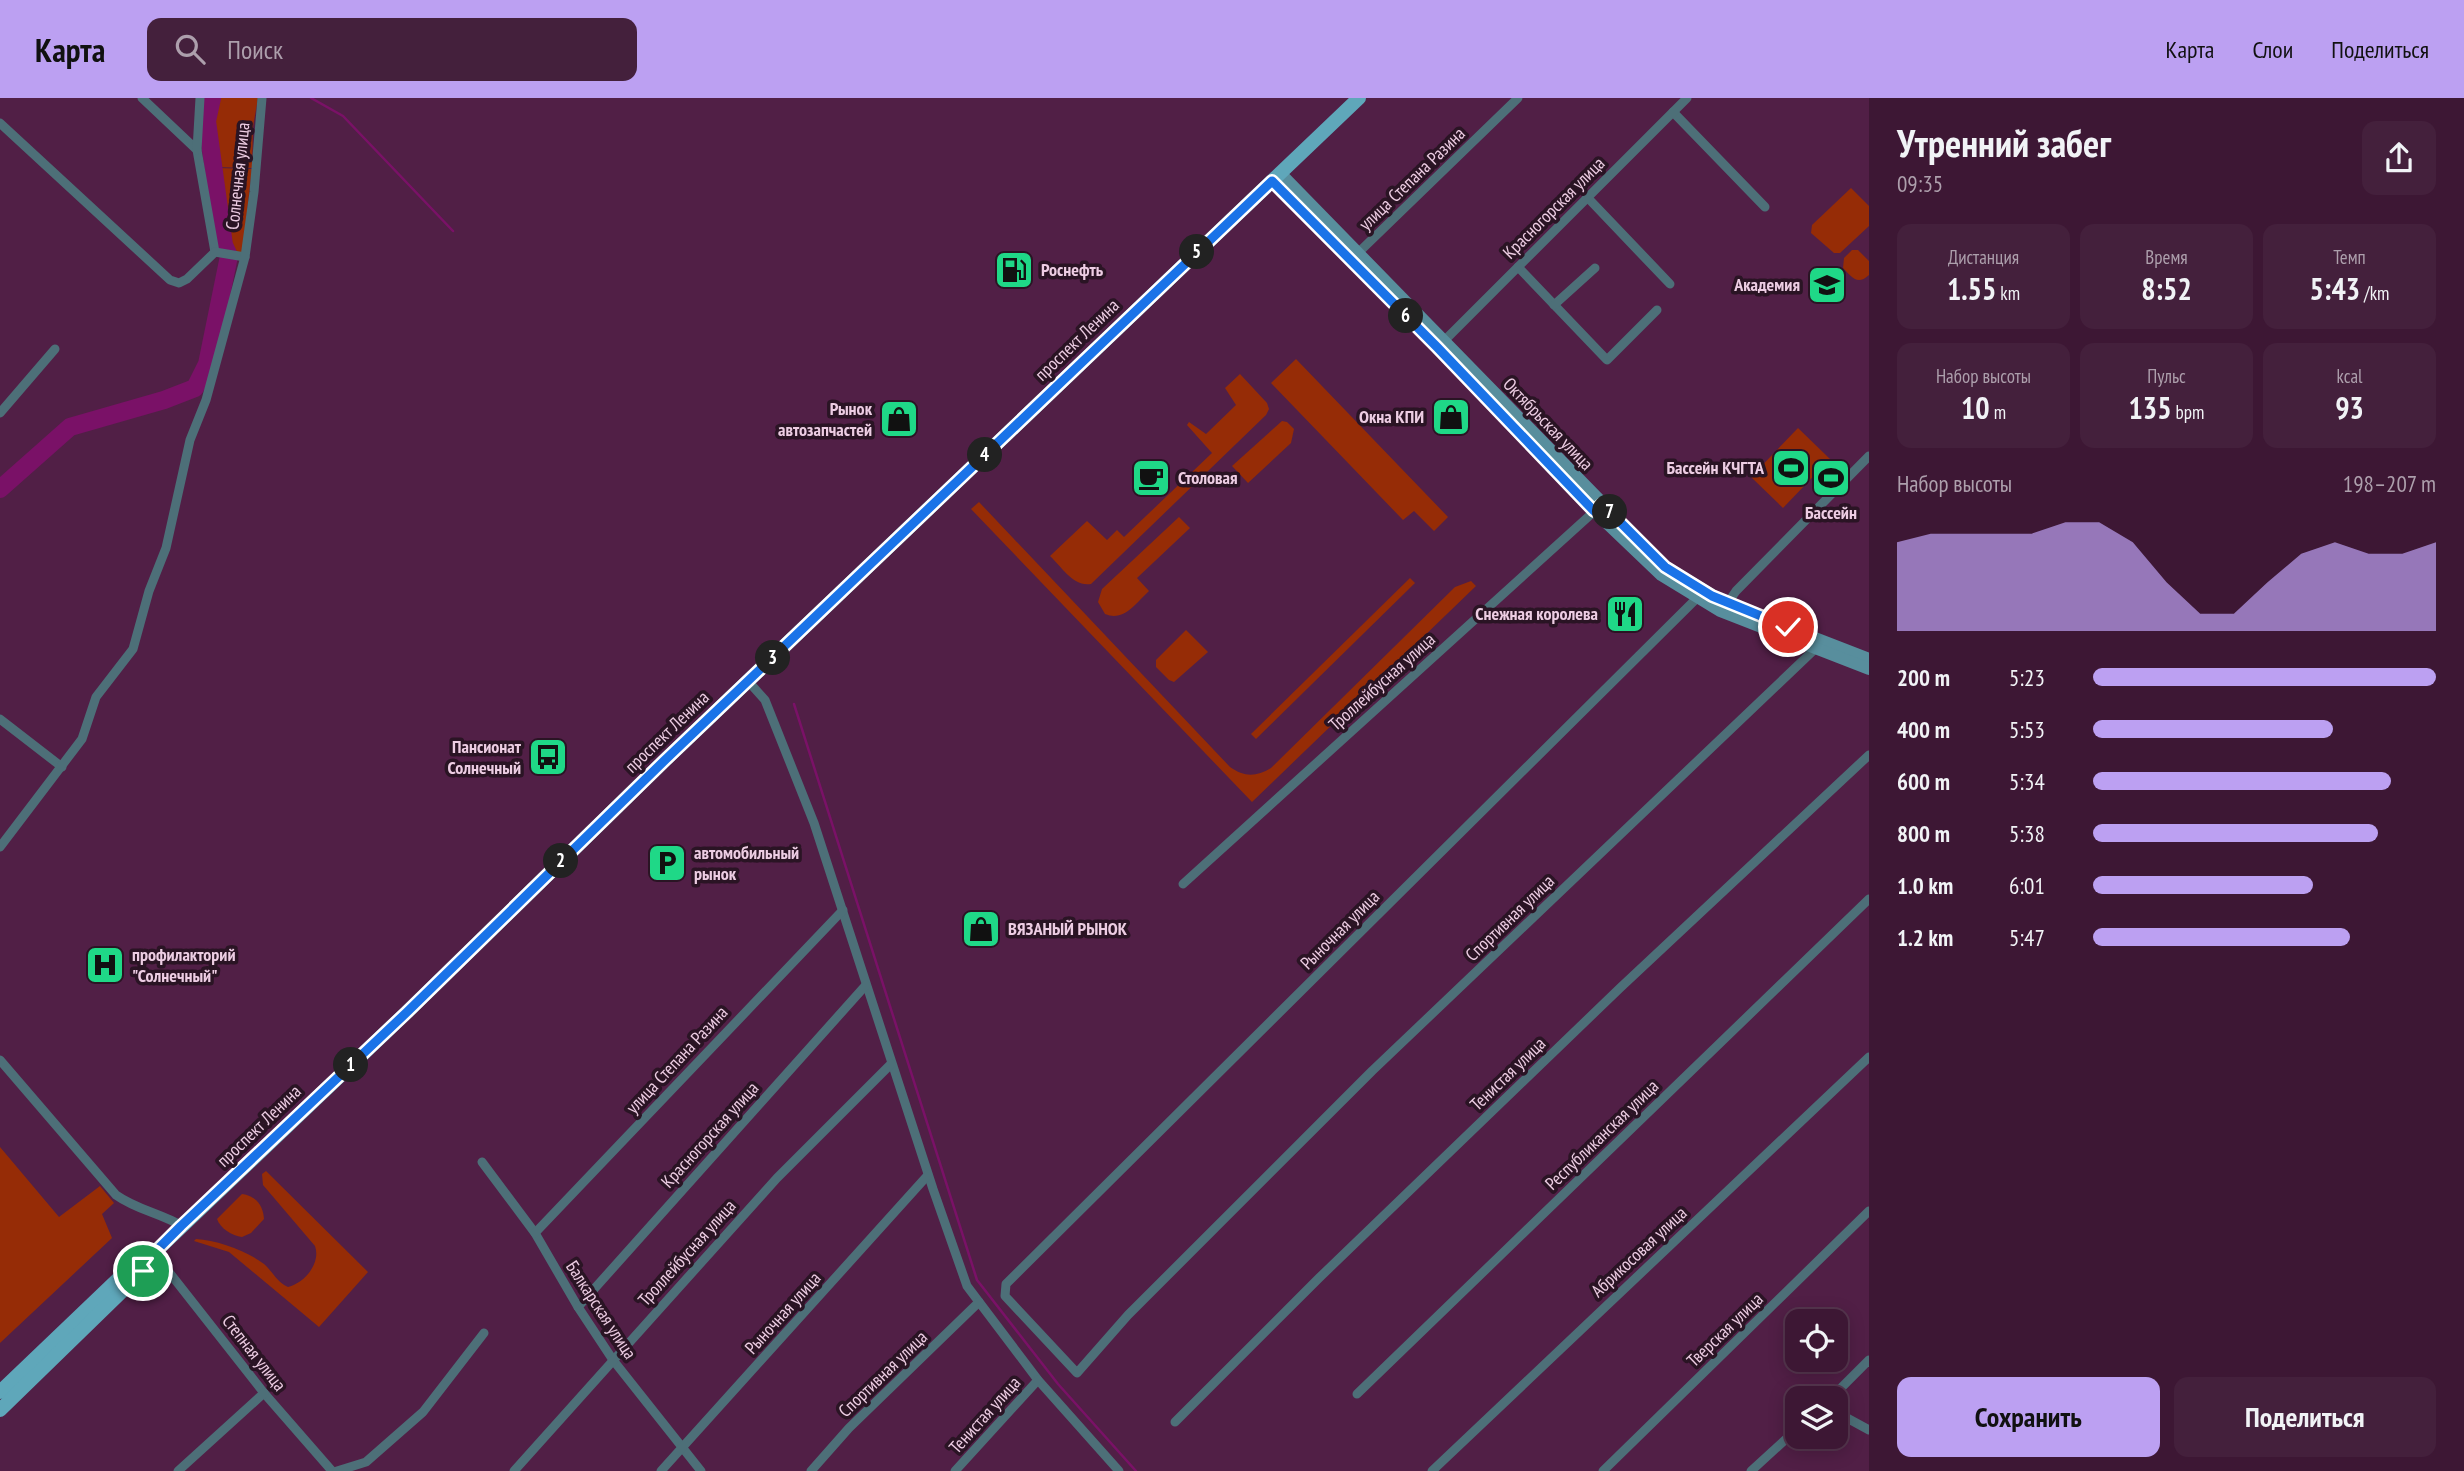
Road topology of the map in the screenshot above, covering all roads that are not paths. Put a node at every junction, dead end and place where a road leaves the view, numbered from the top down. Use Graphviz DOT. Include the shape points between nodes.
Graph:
graph roads {
  1 [pos="142,98"];
  2 [pos="200,98"];
  3 [pos="262,98"];
  4 [pos="1359,98"];
  5 [pos="1518,98"];
  6 [pos="1687,98"];
  7 [pos="1673,112"];
  8 [pos="0,124"];
  9 [pos="197,150"];
  10 [pos="1276,177"];
  11 [pos="1587,197"];
  12 [pos="1765,206"];
  13 [pos="215,252"];
  14 [pos="240,256"];
  15 [pos="1354,256"];
  16 [pos="1518,267"];
  17 [pos="1595,268"];
  18 [pos="1670,284"];
  19 [pos="1554,305"];
  20 [pos="1657,310"];
  21 [pos="1444,341"];
  22 [pos="55,349"];
  23 [pos="0,413"];
  24 [pos="1869,456"];
  25 [pos="1598,508"];
  26 [pos="1697,598"];
  27 [pos="1727,604"];
  28 [pos="1815,649"];
  29 [pos="1869,659"];
  30 [pos="1869,670"];
  31 [pos="748,681"];
  32 [pos="0,719"];
  33 [pos="1869,755"];
  34 [pos="62,768"];
  35 [pos="0,848"];
  36 [pos="1183,884"];
  37 [pos="1869,899"];
  38 [pos="843,911"];
  39 [pos="866,985"];
  40 [pos="1869,1057"];
  41 [pos="0,1060"];
  42 [pos="891,1064"];
  43 [pos="482,1162"];
  44 [pos="928,1175"];
  45 [pos="1869,1211"];
  46 [pos="181,1226"];
  47 [pos="535,1233"];
  48 [pos="154,1253"];
  49 [pos="1006,1284"];
  50 [pos="979,1302"];
  51 [pos="578,1307"];
  52 [pos="484,1333"];
  53 [pos="613,1360"];
  54 [pos="1869,1360"];
  55 [pos="1038,1380"];
  56 [pos="1843,1386"];
  57 [pos="0,1392"];
  58 [pos="264,1393"];
  59 [pos="1357,1394"];
  60 [pos="0,1410"];
  61 [pos="1848,1419"];
  62 [pos="1175,1422"];
  63 [pos="1869,1430"];
  64 [pos="1785,1440"];
  65 [pos="683,1448"];
  66 [pos="178,1471"];
  67 [pos="335,1471"];
  68 [pos="514,1471"];
  69 [pos="661,1471"];
  70 [pos="701,1471"];
  71 [pos="811,1471"];
  72 [pos="955,1471"];
  73 [pos="1119,1471"];
  74 [pos="1432,1471"];
  75 [pos="1603,1471"];
  76 [pos="1751,1471"];
  1 -- 9 [label="street"];
  2 -- 9 [label="street"];
  3 -- 14 [label="street, Солнечная улица" via="254,192"];
  4 -- 10 [label="main road, проспект Ленина"];
  5 -- 15 [label="street, улица Степана Разина"];
  6 -- 7 [label="street, Красногорская улица"];
  7 -- 11 [label="street, Красногорская улица"];
  7 -- 12 [label="street"];
  8 -- 13 [label="street" via="170,280 187,279"];
  9 -- 13 [label="street"];
  10 -- 15 [label="main road, Октябрьская улица"];
  10 -- 15 [label="main road, Октябрьская улица" via="1337,247"];
  10 -- 31 [label="main road, проспект Ленина"];
  11 -- 16 [label="street, Красногорская улица"];
  11 -- 18 [label="street"];
  13 -- 14 [label="street"];
  14 -- 34 [label="street, Солнечная улица" via="166,548 133,649 96,697 82,739"];
  15 -- 21 [label="main road, Октябрьская улица"];
  15 -- 25 [label="main road, Октябрьская улица"];
  16 -- 19 [label="street"];
  16 -- 21 [label="street, Красногорская улица"];
  17 -- 19 [label="street"];
  19 -- 20 [label="street" via="1606,360"];
  21 -- 25 [label="main road, Октябрьская улица"];
  22 -- 23 [label="street"];
  24 -- 27 [label="street"];
  25 -- 26 [label="main road, Октябрьская улица" via="1661,575"];
  25 -- 27 [label="main road, Октябрьская улица" via="1665,567"];
  25 -- 36 [label="street, Троллейбусная улица"];
  26 -- 28 [label="main road, Октябрьская улица"];
  26 -- 49 [label="street, Рыночная улица"];
  27 -- 29 [label="main road, Октябрьская улица"];
  28 -- 30 [label="main road, Октябрьская улица"];
  28 -- 49 [label="street, Спортивная улица" via="1372,1071 1128,1315 1077,1373 1005,1296"];
  31 -- 38 [label="street" via="765,700 814,822"];
  31 -- 46 [label="main road, проспект Ленина"];
  32 -- 34 [label="street"];
  33 -- 62 [label="street, Тенистая улица" via="1580,1027"];
  34 -- 35 [label="street, Солнечная улица"];
  37 -- 59 [label="street, Республиканская улица"];
  38 -- 39 [label="street"];
  38 -- 47 [label="street, улица Степана Разина"];
  39 -- 42 [label="street"];
  39 -- 51 [label="street, Красногорская улица"];
  40 -- 74 [label="street, Абрикосовая улица"];
  41 -- 46 [label="street" via="116,1195"];
  42 -- 44 [label="street"];
  42 -- 53 [label="street, Троллейбусная улица" via="777,1178"];
  43 -- 47 [label="street, Балкарская улица"];
  44 -- 50 [label="street" via="967,1286"];
  44 -- 65 [label="street, Рыночная улица"];
  45 -- 75 [label="street, Тверская улица"];
  46 -- 48 [label="main road, проспект Ленина"];
  47 -- 51 [label="street, Балкарская улица"];
  48 -- 57 [label="main road, проспект Ленина" via="139,1259"];
  48 -- 58 [label="street, Степная улица"];
  48 -- 60 [label="main road" via="147,1267"];
  50 -- 55 [label="street"];
  50 -- 71 [label="street, Спортивная улица"];
  51 -- 53 [label="street, Балкарская улица"];
  52 -- 67 [label="street" via="423,1412 366,1462"];
  53 -- 65 [label="street, Балкарская улица"];
  53 -- 68 [label="street, Троллейбусная улица"];
  54 -- 56 [label="street"];
  55 -- 72 [label="street, Тенистая улица"];
  55 -- 73 [label="street"];
  58 -- 66 [label="street"];
  58 -- 67 [label="street, Степная улица"];
  61 -- 63 [label="street"];
  64 -- 76 [label="street"];
  65 -- 69 [label="street, Рыночная улица"];
  65 -- 70 [label="street, Балкарская улица"];
}
